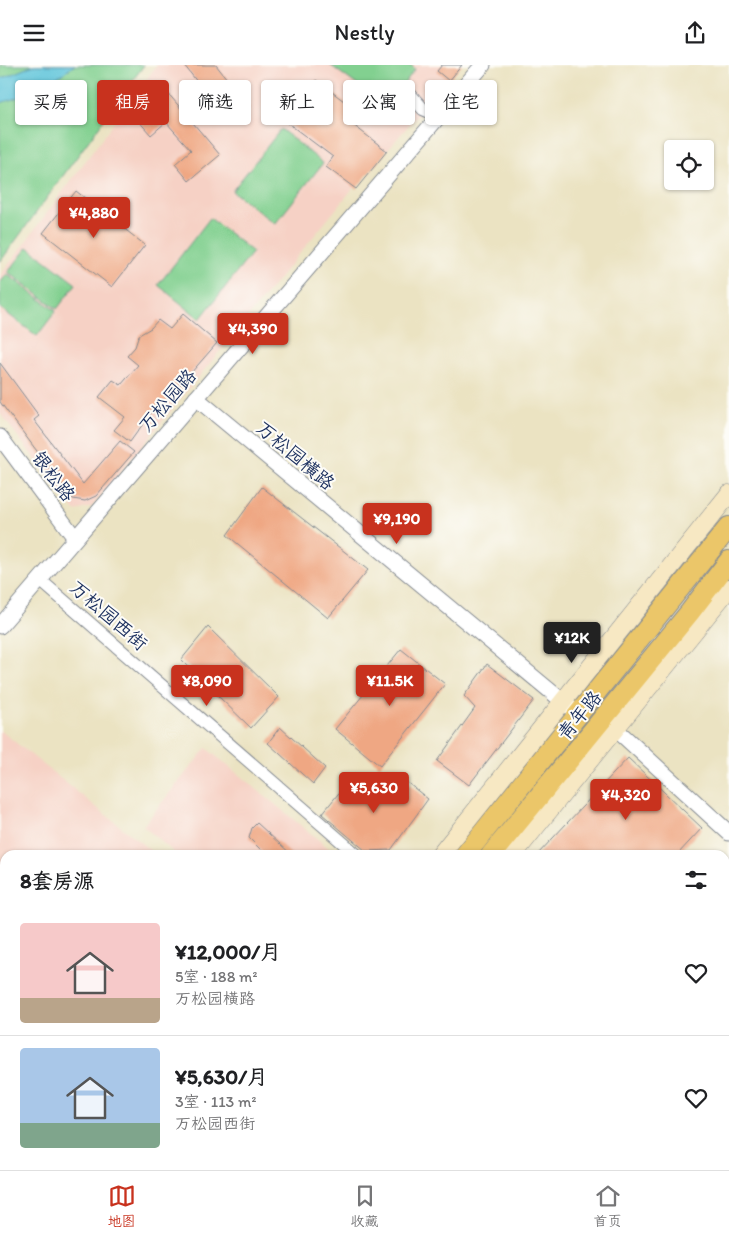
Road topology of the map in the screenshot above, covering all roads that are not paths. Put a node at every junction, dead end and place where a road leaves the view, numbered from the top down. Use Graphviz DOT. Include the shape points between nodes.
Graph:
graph roads {
  1 [pos="483,65"];
  2 [pos="470,80"];
  3 [pos="415,100"];
  4 [pos="425,110"];
  5 [pos="431,125"];
  6 [pos="196,398"];
  7 [pos="0,437"];
  8 [pos="729,494"];
  9 [pos="729,527"];
  10 [pos="75,538"];
  11 [pos="729,561"];
  12 [pos="40,580"];
  13 [pos="729,588"];
  14 [pos="0,626"];
  15 [pos="564,701"];
  16 [pos="579,715"];
  17 [pos="609,723"];
  18 [pos="520,756"];
  19 [pos="563,793"];
  20 [pos="729,833"];
  21 [pos="351,850"];
  22 [pos="444,850"];
  23 [pos="468,850"];
  24 [pos="469,850"];
  25 [pos="495,850"];
  26 [pos="501,850"];
  27 [pos="517,850"];
  1 -- 2 [label="street, 万松园路"];
  3 -- 4 [label="street"];
  5 -- 6 [label="street, 万松园路"];
  6 -- 10 [label="street, 万松园路"];
  6 -- 15 [label="street, 万松园横路"];
  7 -- 10 [label="street, 银松路"];
  8 -- 15 [label="main road"];
  9 -- 16 [label="main road, 青年路"];
  10 -- 12 [label="street, 万松园路"];
  11 -- 17 [label="main road, 青年路"];
  12 -- 14 [label="street, 万松园路"];
  12 -- 21 [label="street, 万松园西街"];
  13 -- 17 [label="main road"];
  15 -- 16 [label="street, 万松园横路"];
  15 -- 18 [label="main road"];
  16 -- 24 [label="main road, 青年路"];
  17 -- 19 [label="main road"];
  17 -- 20 [label="street"];
  17 -- 25 [label="main road, 青年路"];
  18 -- 22 [label="main road"];
  18 -- 23 [label="main road"];
  19 -- 26 [label="main road"];
  19 -- 27 [label="main road"];
}
